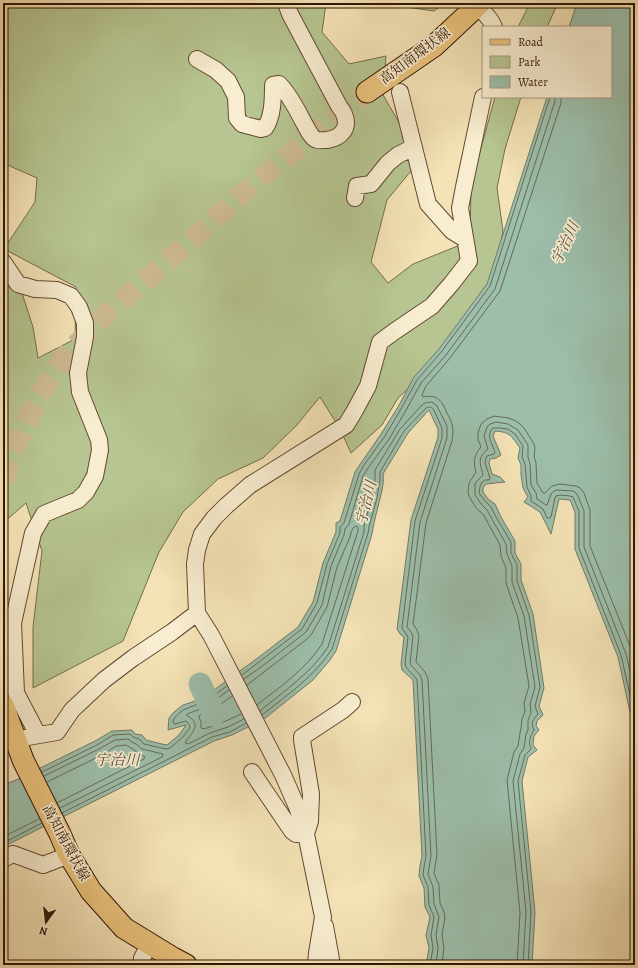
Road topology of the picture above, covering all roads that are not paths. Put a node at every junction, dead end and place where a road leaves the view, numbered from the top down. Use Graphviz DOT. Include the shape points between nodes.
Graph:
graph roads {
  1 [pos="286,3"];
  2 [pos="476,4"];
  3 [pos="493,26"];
  4 [pos="197,58"];
  5 [pos="367,92"];
  6 [pos="400,92"];
  7 [pos="483,98"];
  8 [pos="414,148"];
  9 [pos="355,198"];
  10 [pos="465,239"];
  11 [pos="3,262"];
  12 [pos="197,613"];
  13 [pos="352,702"];
  14 [pos="3,705"];
  15 [pos="38,735"];
  16 [pos="9,741"];
  17 [pos="252,772"];
  18 [pos="306,834"];
  19 [pos="69,855"];
  20 [pos="3,858"];
  21 [pos="324,917"];
  22 [pos="150,944"];
  23 [pos="142,965"];
  24 [pos="186,965"];
  25 [pos="316,965"];
  26 [pos="332,965"];
  1 -- 4 [label="street" via="344,115 346,125 339,136 322,141 314,138 279,84 273,85 273,102 265,128 242,124 237,118 236,97 228,81"];
  2 -- 3 [label="street"];
  2 -- 5 [label="main road, 高知南環状線" via="434,46"];
  6 -- 8 [label="street"];
  7 -- 10 [label="street" via="460,208"];
  8 -- 9 [label="street" via="388,163 371,184 357,186"];
  8 -- 10 [label="street" via="428,204 452,231"];
  10 -- 12 [label="street" via="469,261 452,283 432,306 380,342 368,386 346,425 250,485 214,518 202,534 195,564"];
  11 -- 15 [label="street" via="18,284 35,289 57,290 71,296 79,307 85,323 78,373 80,392 99,440 100,450 95,476 86,492 78,500 44,514 33,533 14,616 16,693"];
  12 -- 15 [label="street" via="104,680 72,710 57,732"];
  12 -- 18 [label="street" via="211,635 283,775"];
  13 -- 18 [label="street" via="302,737 311,794 310,822"];
  14 -- 16 [label="main road, 高知南環状線"];
  15 -- 16 [label="street"];
  16 -- 19 [label="main road, 高知南環状線" via="23,760"];
  17 -- 18 [label="street" via="292,831 296,834"];
  18 -- 21 [label="street"];
  19 -- 20 [label="street" via="43,865 13,854"];
  19 -- 22 [label="main road, 高知南環状線" via="91,891 124,928"];
  21 -- 25 [label="street"];
  21 -- 26 [label="street"];
  22 -- 23 [label="street" via="142,958"];
  22 -- 24 [label="main road, 高知南環状線"];
}
